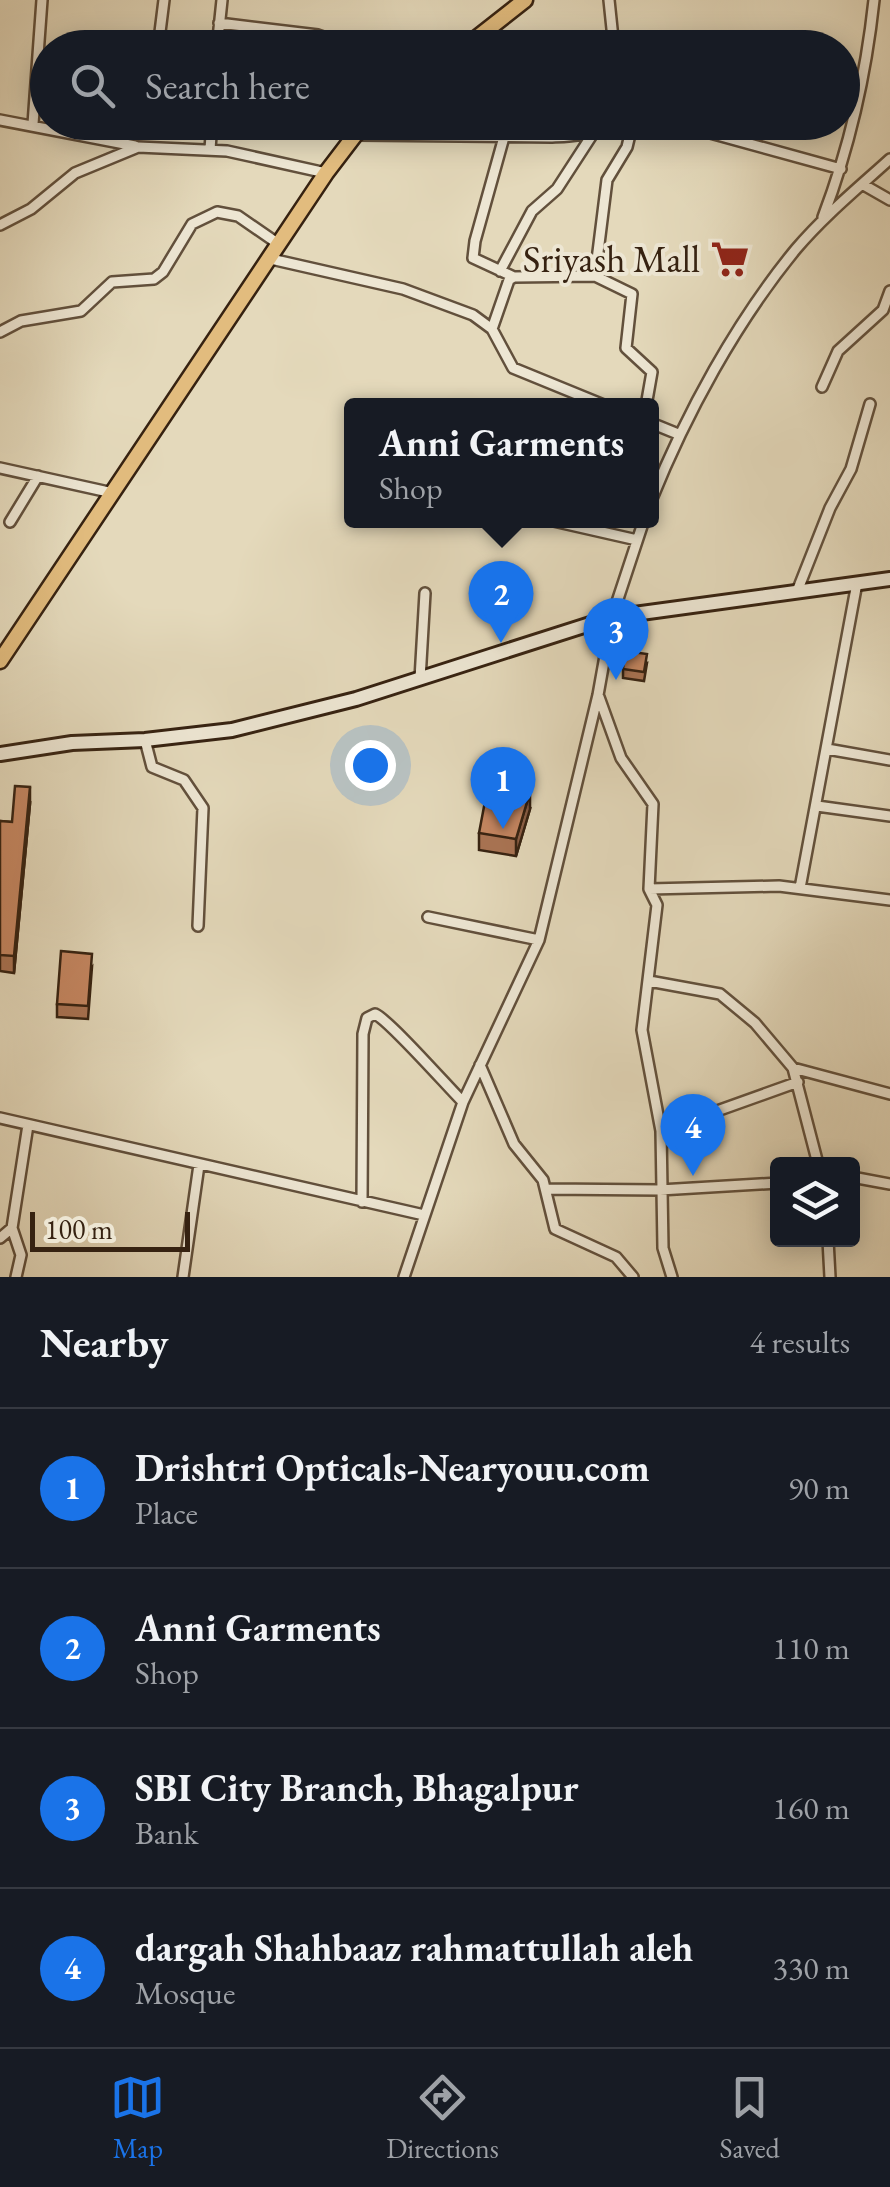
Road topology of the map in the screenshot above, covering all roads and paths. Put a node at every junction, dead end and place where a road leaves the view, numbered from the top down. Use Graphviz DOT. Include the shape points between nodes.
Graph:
graph roads {
  1 [pos="42,0"];
  2 [pos="164,0"];
  3 [pos="222,0"];
  4 [pos="525,0"];
  5 [pos="609,0"];
  6 [pos="874,0"];
  7 [pos="219,23"];
  8 [pos="40,30"];
  9 [pos="160,30"];
  10 [pos="218,30"];
  11 [pos="277,30"];
  12 [pos="487,30"];
  13 [pos="612,30"];
  14 [pos="860,93"];
  15 [pos="0,120"];
  16 [pos="30,124"];
  17 [pos="106,140"];
  18 [pos="211,140"];
  19 [pos="353,140"];
  20 [pos="503,140"];
  21 [pos="589,140"];
  22 [pos="628,140"];
  23 [pos="734,140"];
  24 [pos="848,140"];
  25 [pos="138,147"];
  26 [pos="210,150"];
  27 [pos="890,159"];
  28 [pos="841,170"];
  29 [pos="326,173"];
  30 [pos="862,184"];
  31 [pos="890,200"];
  32 [pos="822,220"];
  33 [pos="0,225"];
  34 [pos="280,246"];
  35 [pos="271,259"];
  36 [pos="500,271"];
  37 [pos="595,276"];
  38 [pos="514,278"];
  39 [pos="890,290"];
  40 [pos="492,329"];
  41 [pos="0,332"];
  42 [pos="822,387"];
  43 [pos="587,398"];
  44 [pos="647,398"];
  45 [pos="870,404"];
  46 [pos="659,426"];
  47 [pos="678,434"];
  48 [pos="0,468"];
  49 [pos="38,476"];
  50 [pos="659,481"];
  51 [pos="113,493"];
  52 [pos="10,522"];
  53 [pos="584,528"];
  54 [pos="641,528"];
  55 [pos="637,540"];
  56 [pos="890,578"];
  57 [pos="857,583"];
  58 [pos="798,589"];
  59 [pos="425,594"];
  60 [pos="612,617"];
  61 [pos="0,661"];
  62 [pos="420,678"];
  63 [pos="598,695"];
  64 [pos="145,740"];
  65 [pos="828,750"];
  66 [pos="0,754"];
  67 [pos="890,760"];
  68 [pos="817,806"];
  69 [pos="890,816"];
  70 [pos="800,888"];
  71 [pos="649,889"];
  72 [pos="890,900"];
  73 [pos="428,916"];
  74 [pos="198,926"];
  75 [pos="538,940"];
  76 [pos="650,981"];
  77 [pos="480,1064"];
  78 [pos="793,1068"];
  79 [pos="798,1082"];
  80 [pos="889,1091"];
  81 [pos="463,1102"];
  82 [pos="0,1118"];
  83 [pos="28,1125"];
  84 [pos="661,1132"];
  85 [pos="816,1157"];
  86 [pos="199,1165"];
  87 [pos="860,1178"];
  88 [pos="770,1183"];
  89 [pos="890,1184"];
  90 [pos="546,1189"];
  91 [pos="660,1190"];
  92 [pos="362,1202"];
  93 [pos="424,1216"];
  94 [pos="12,1228"];
  95 [pos="0,1238"];
  96 [pos="828,1247"];
  97 [pos="16,1277"];
  98 [pos="183,1277"];
  99 [pos="404,1277"];
  100 [pos="634,1277"];
  101 [pos="672,1277"];
  102 [pos="830,1277"];
  1 -- 8 [label="street"];
  2 -- 9 [label="street"];
  3 -- 7 [label="street"];
  4 -- 12 [label="main road"];
  5 -- 13 [label="street"];
  6 -- 14 [label="street"];
  7 -- 10 [label="street"];
  7 -- 11 [label="street"];
  15 -- 16 [label="street"];
  17 -- 25 [label="street"];
  18 -- 26 [label="street"];
  19 -- 29 [label="main road"];
  20 -- 36 [label="street" via="473,258"];
  21 -- 36 [label="street" via="532,211"];
  22 -- 37 [label="street" via="608,180"];
  23 -- 28 [label="street"];
  24 -- 28 [label="street"];
  25 -- 26 [label="street"];
  25 -- 33 [label="street" via="75,173"];
  26 -- 29 [label="street"];
  27 -- 30 [label="street"];
  28 -- 32 [label="street"];
  29 -- 34 [label="main road"];
  30 -- 31 [label="street"];
  30 -- 32 [label="street"];
  32 -- 47 [label="street" via="768,286"];
  34 -- 35 [label="main road"];
  34 -- 41 [label="street" via="238,216 217,212 192,224 160,276 112,282 81,311 21,321"];
  35 -- 40 [label="street" via="403,290"];
  35 -- 51 [label="main road"];
  36 -- 38 [label="street"];
  37 -- 38 [label="street"];
  37 -- 44 [label="street" via="632,294 626,348 652,372"];
  38 -- 40 [label="street"];
  39 -- 42 [label="street" via="884,310 838,351"];
  40 -- 43 [label="street" via="514,368"];
  45 -- 58 [label="street" via="851,468"];
  46 -- 47 [label="street"];
  47 -- 50 [label="street"];
  48 -- 49 [label="street"];
  49 -- 51 [label="street"];
  49 -- 52 [label="street"];
  51 -- 61 [label="main road"];
  53 -- 55 [label="street"];
  54 -- 55 [label="street"];
  55 -- 60 [label="street"];
  56 -- 57 [label="main road"];
  57 -- 58 [label="main road"];
  57 -- 65 [label="street"];
  58 -- 60 [label="main road"];
  59 -- 62 [label="street"];
  60 -- 62 [label="main road"];
  60 -- 63 [label="street"];
  62 -- 64 [label="main road" via="232,730"];
  63 -- 71 [label="street" via="622,758 653,804"];
  63 -- 75 [label="street"];
  64 -- 66 [label="main road"];
  64 -- 74 [label="street" via="152,767 184,780 204,808"];
  65 -- 67 [label="street"];
  65 -- 68 [label="street"];
  68 -- 69 [label="street"];
  68 -- 70 [label="street"];
  70 -- 71 [label="street"];
  70 -- 72 [label="street"];
  71 -- 76 [label="street" via="658,905"];
  73 -- 75 [label="street"];
  75 -- 77 [label="street"];
  76 -- 78 [label="street" via="720,994"];
  76 -- 84 [label="street" via="642,1030"];
  77 -- 81 [label="street"];
  77 -- 90 [label="street" via="514,1144"];
  78 -- 79 [label="street"];
  78 -- 80 [label="street"];
  79 -- 84 [label="street"];
  79 -- 85 [label="street"];
  81 -- 92 [label="street" via="385,1018 367,1018"];
  81 -- 93 [label="street"];
  82 -- 83 [label="street"];
  83 -- 86 [label="street"];
  83 -- 94 [label="street"];
  84 -- 91 [label="street"];
  86 -- 92 [label="street"];
  86 -- 98 [label="street"];
  87 -- 89 [label="street"];
  88 -- 91 [label="street"];
  90 -- 91 [label="street"];
  90 -- 100 [label="street" via="555,1229 604,1249"];
  91 -- 101 [label="street" via="662,1248"];
  92 -- 93 [label="street"];
  93 -- 99 [label="street"];
  94 -- 95 [label="street"];
  94 -- 97 [label="street" via="21,1255"];
  96 -- 102 [label="street"];
}
